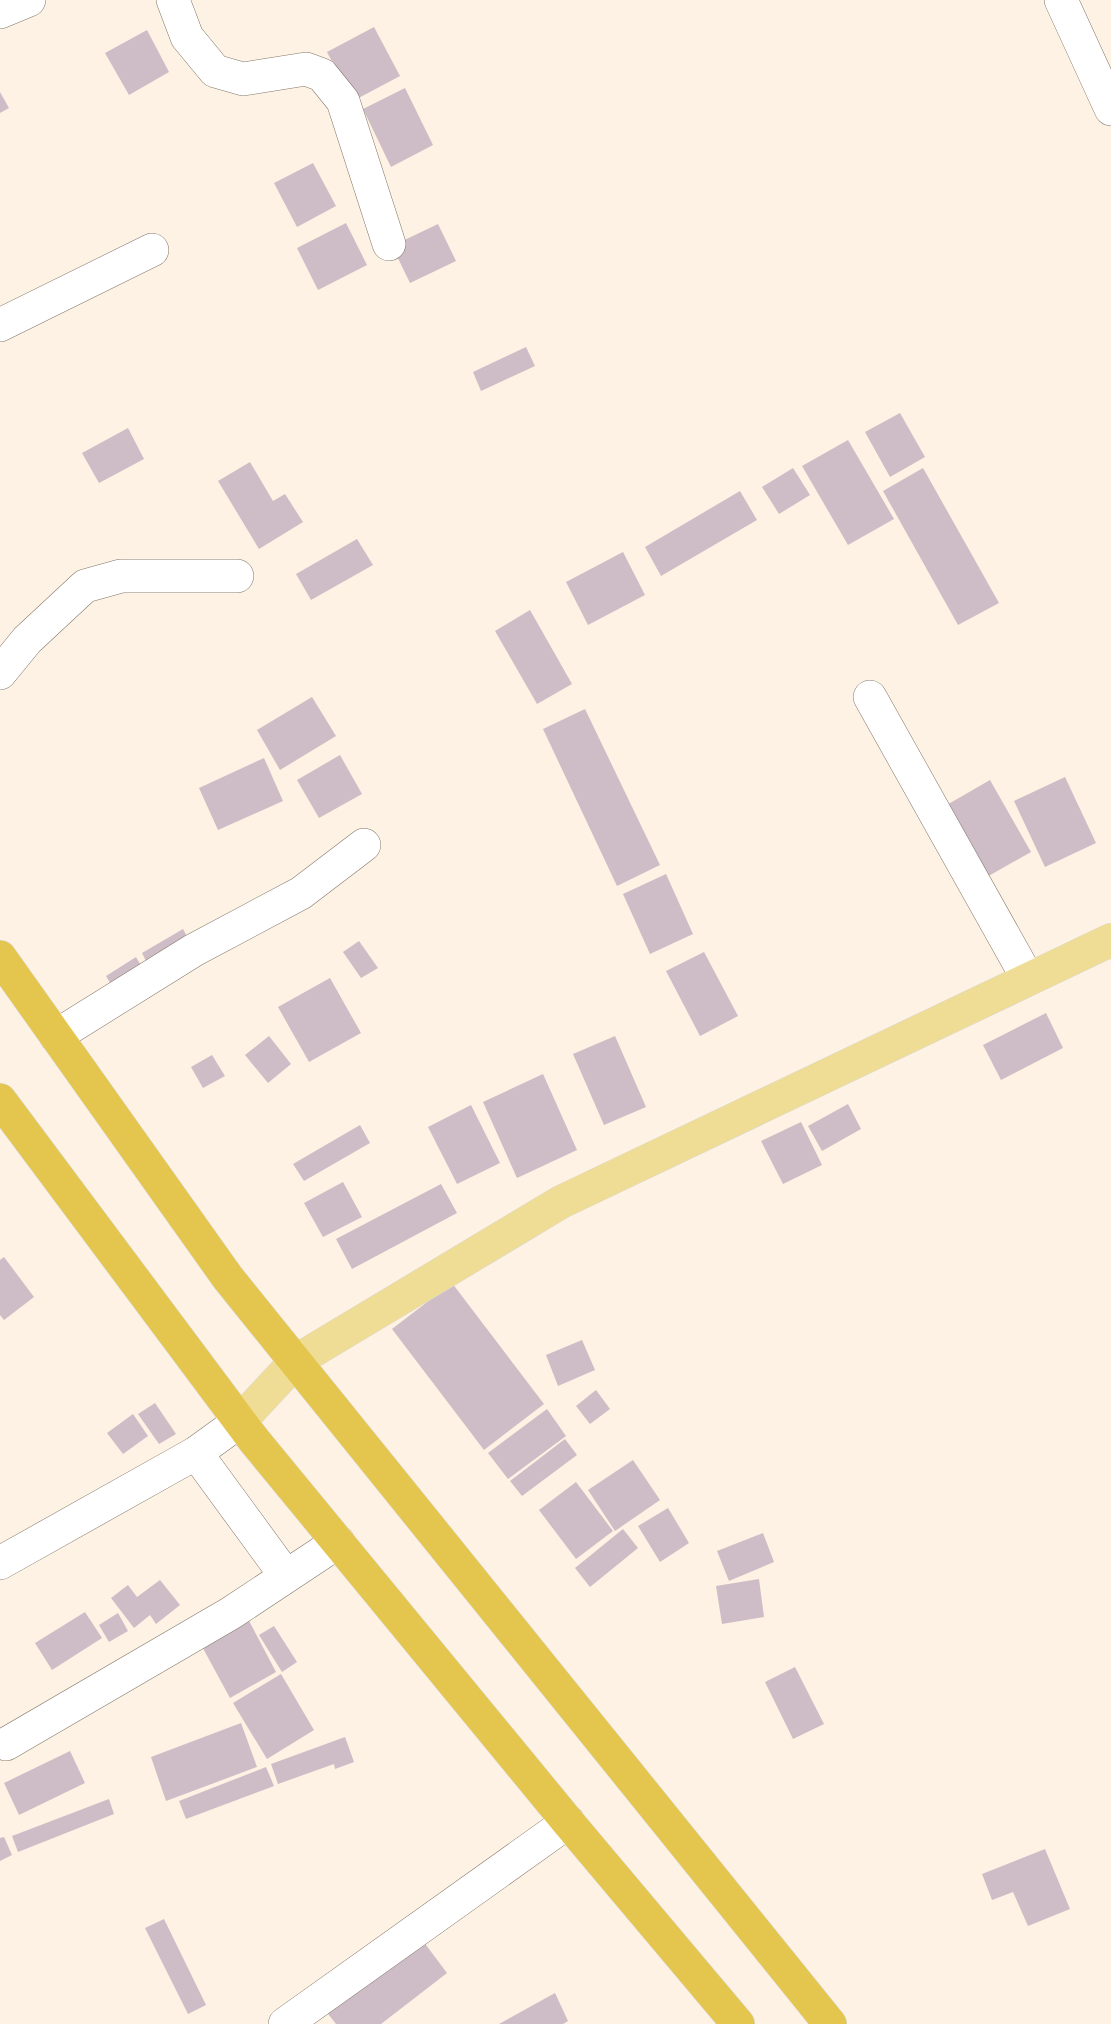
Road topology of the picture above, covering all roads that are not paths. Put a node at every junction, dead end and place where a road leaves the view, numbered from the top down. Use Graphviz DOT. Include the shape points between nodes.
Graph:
graph roads {
  1 [pos="28,0"];
  2 [pos="172,0"];
  3 [pos="1061,0"];
  4 [pos="0,12"];
  5 [pos="1111,109"];
  6 [pos="389,244"];
  7 [pos="152,250"];
  8 [pos="0,325"];
  9 [pos="237,576"];
  10 [pos="0,674"];
  11 [pos="870,697"];
  12 [pos="364,845"];
  13 [pos="1111,940"];
  14 [pos="0,957"];
  15 [pos="1028,979"];
  16 [pos="56,1036"];
  17 [pos="0,1100"];
  18 [pos="297,1361"];
  19 [pos="240,1420"];
  20 [pos="195,1453"];
  21 [pos="338,1542"];
  22 [pos="0,1563"];
  23 [pos="286,1576"];
  24 [pos="6,1744"];
  25 [pos="568,1822"];
  26 [pos="285,2024"];
  27 [pos="738,2024"];
  28 [pos="830,2024"];
  1 -- 4 [label="street"];
  2 -- 6 [label="street" via="187,37 214,71 243,79 306,69 322,75 343,101"];
  3 -- 5 [label="street"];
  7 -- 8 [label="street"];
  9 -- 10 [label="street" via="121,576 85,586 27,640"];
  11 -- 15 [label="street"];
  12 -- 16 [label="street" via="301,893 194,950"];
  13 -- 15 [label="main road"];
  14 -- 16 [label="highway"];
  15 -- 18 [label="main road" via="561,1202"];
  16 -- 18 [label="highway" via="228,1278"];
  17 -- 19 [label="highway"];
  18 -- 19 [label="main road"];
  18 -- 28 [label="highway"];
  19 -- 20 [label="street"];
  19 -- 21 [label="highway"];
  20 -- 22 [label="street"];
  20 -- 23 [label="street"];
  21 -- 23 [label="street"];
  21 -- 25 [label="highway"];
  23 -- 24 [label="street" via="231,1613"];
  25 -- 26 [label="street"];
  25 -- 27 [label="highway"];
}
